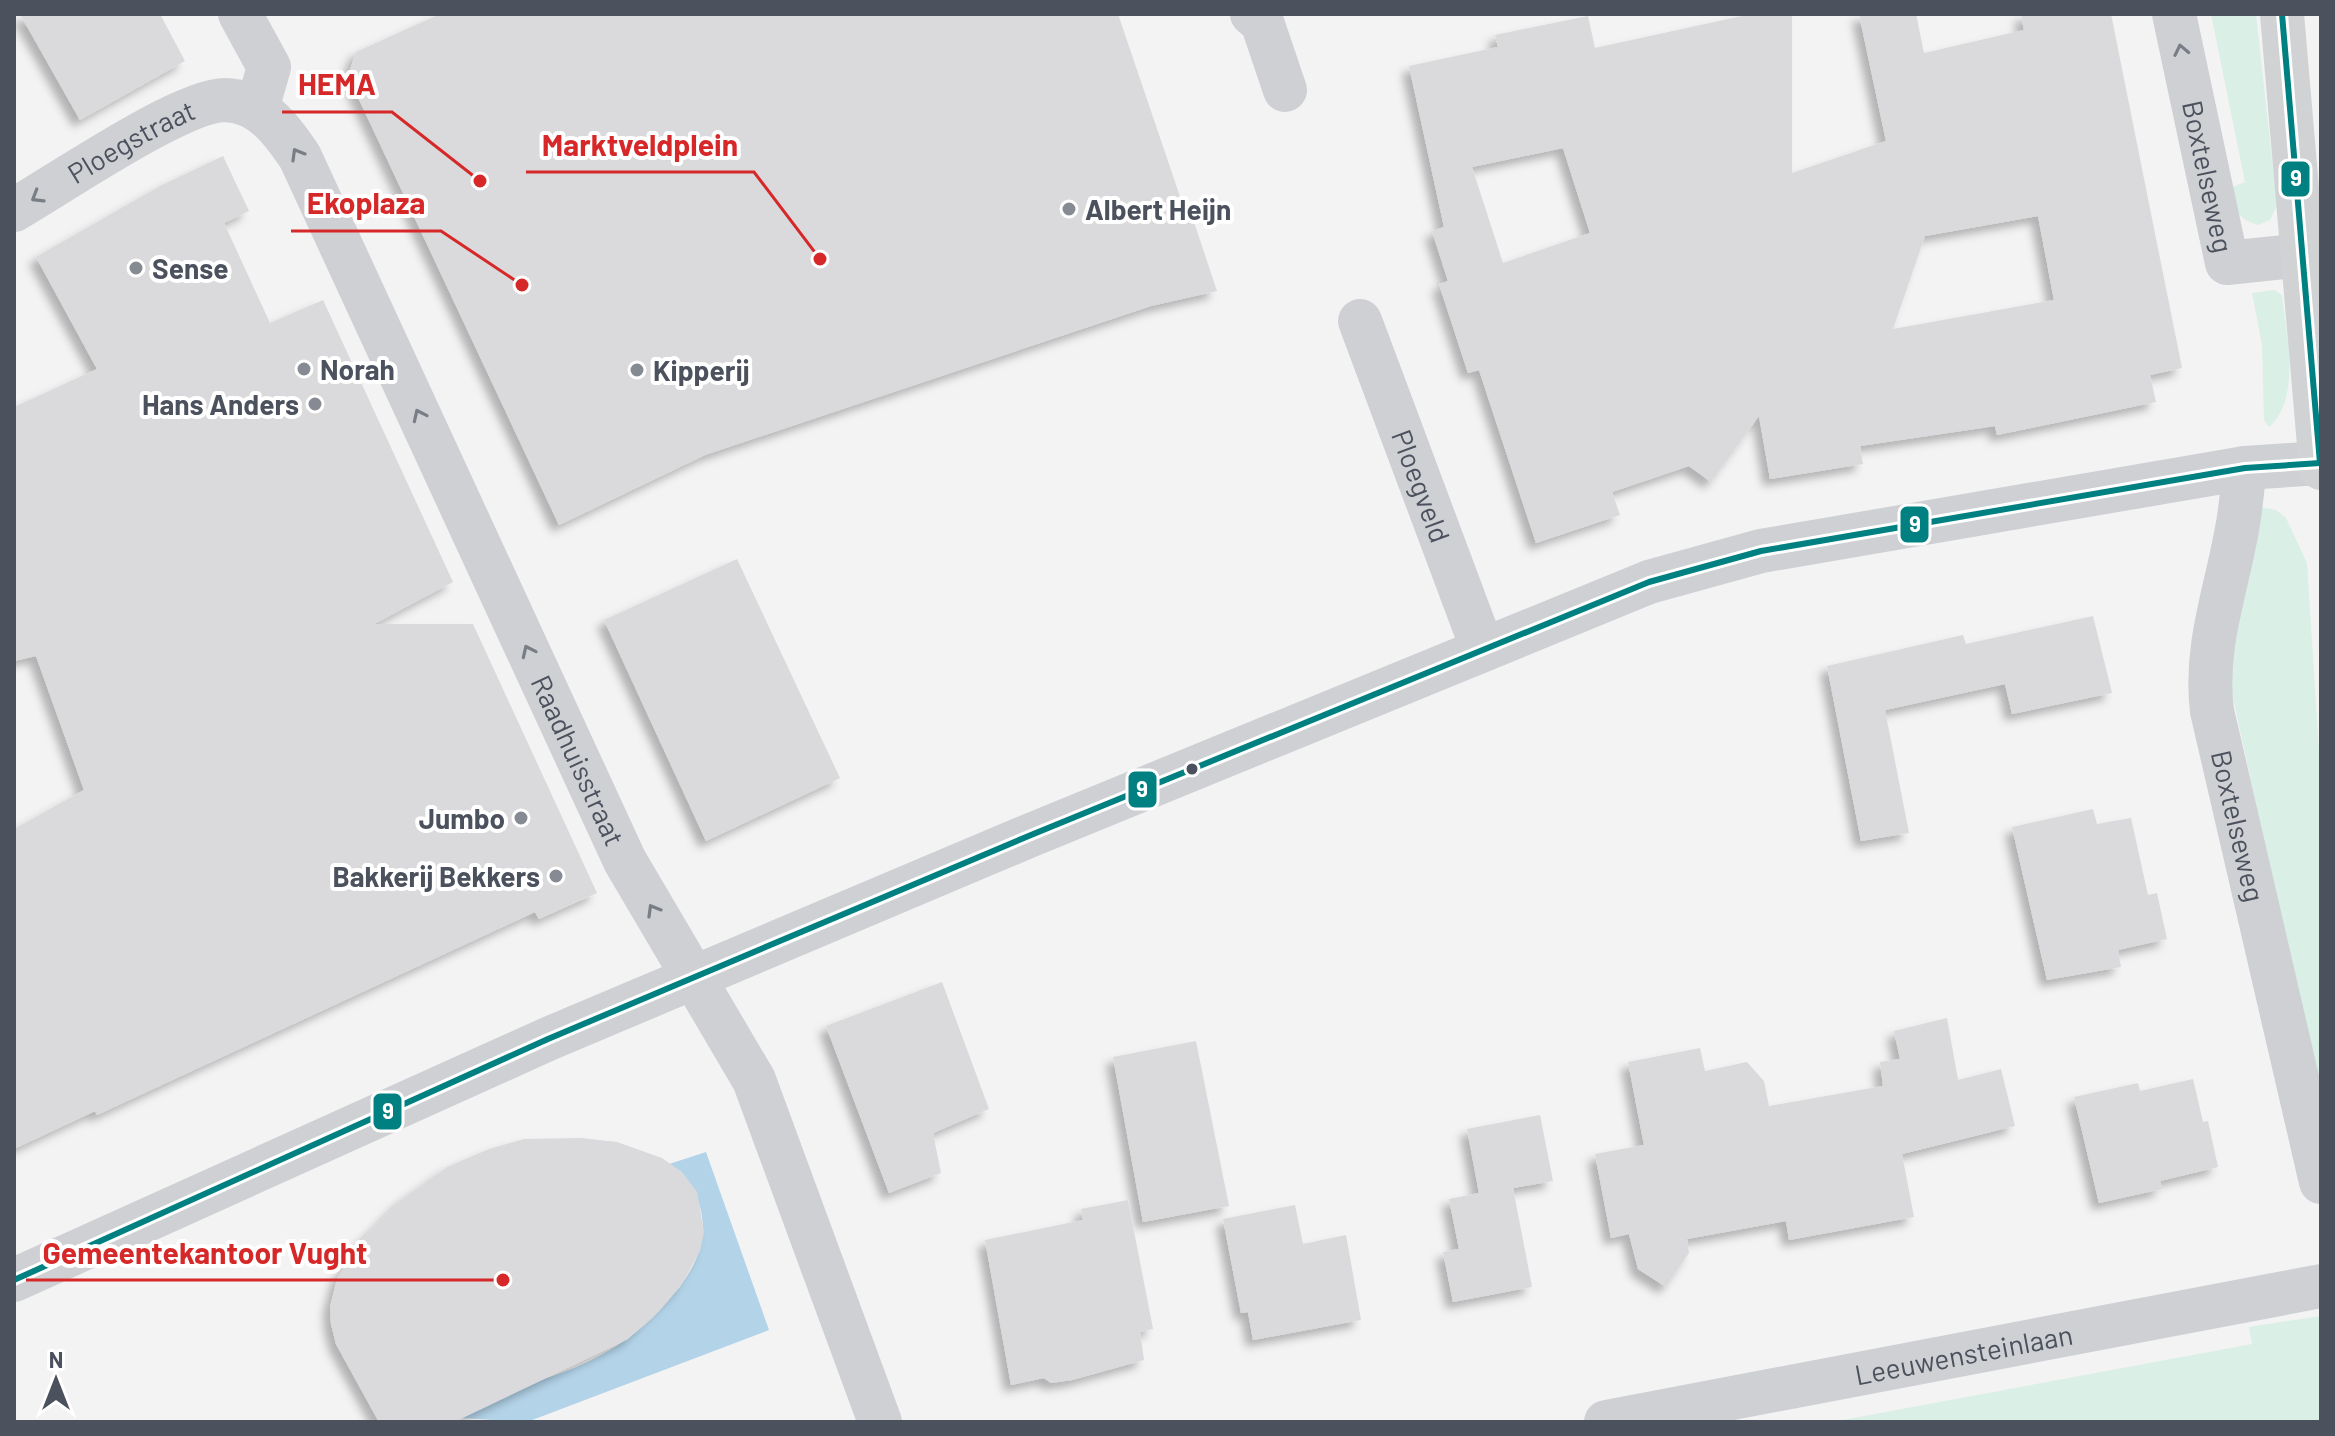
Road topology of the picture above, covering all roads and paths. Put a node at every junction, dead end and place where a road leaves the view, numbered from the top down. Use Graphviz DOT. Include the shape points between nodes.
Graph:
graph roads {
  1 [pos="240,14"];
  2 [pos="1252,14"];
  3 [pos="2174,14"];
  4 [pos="2282,14"];
  5 [pos="1285,90"];
  6 [pos="257,109"];
  7 [pos="14,210"];
  8 [pos="2304,255"];
  9 [pos="1360,321"];
  10 [pos="2321,466"];
  11 [pos="2245,468"];
  12 [pos="1483,650"];
  13 [pos="692,978"];
  14 [pos="2321,1182"];
  15 [pos="14,1280"];
  16 [pos="2321,1286"];
  17 [pos="880,1422"];
  18 [pos="1606,1422"];
  1 -- 6 [label="street" via="269,67"];
  2 -- 5 [label="street" via="1262,22"];
  8 -- 3 [label="street, Boxtelseweg, one-way" via="2227,263"];
  4 -- 8 [label="street"];
  6 -- 7 [label="street, Ploegstraat, one-way" via="225,100 187,108"];
  13 -- 6 [label="street, Raadhuisstraat, one-way" via="625,861 300,157 280,126"];
  8 -- 10 [label="street"];
  9 -- 12 [label="street, Ploegveld"];
  10 -- 11 [label="street"];
  11 -- 12 [label="street" via="1761,551 1649,582"];
  11 -- 14 [label="street, Boxtelseweg" via="2208,680"];
  12 -- 13 [label="street"];
  13 -- 15 [label="street"];
  13 -- 17 [label="street, Raadhuisstraat" via="754,1080"];
  16 -- 18 [label="street, Leeuwensteinlaan"];
}
